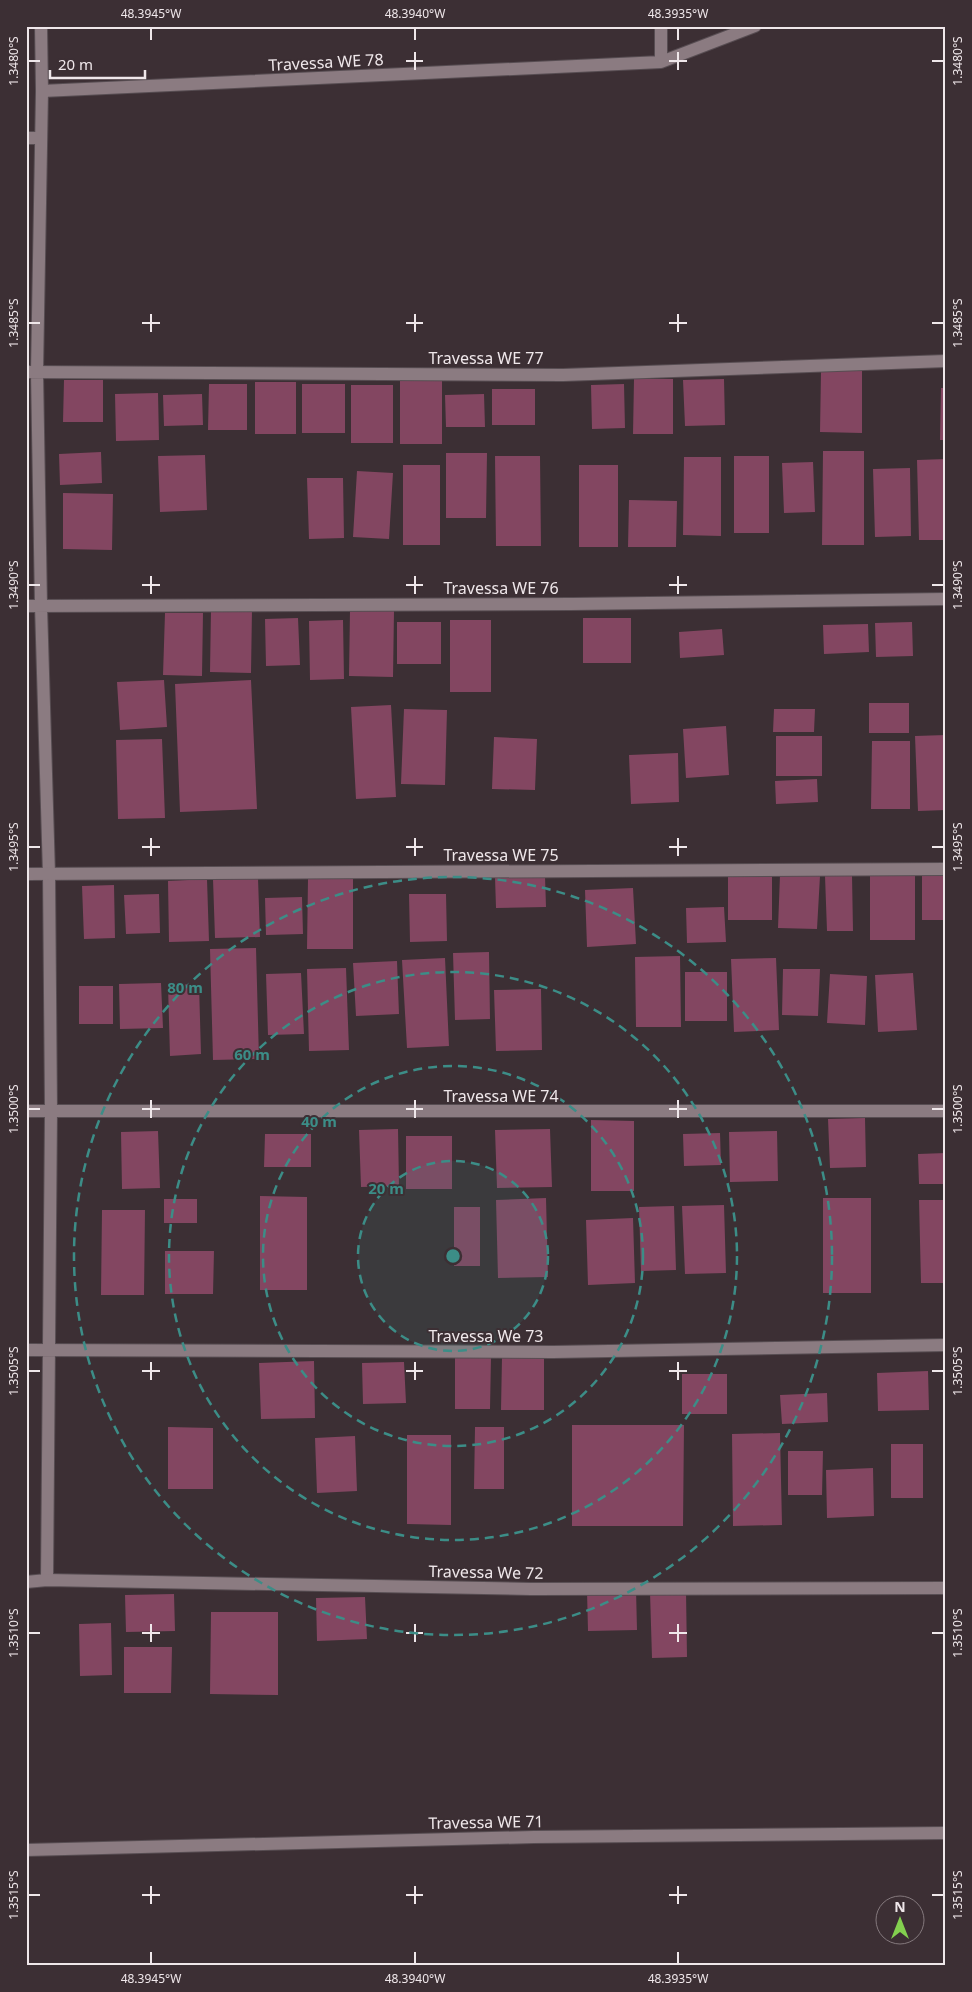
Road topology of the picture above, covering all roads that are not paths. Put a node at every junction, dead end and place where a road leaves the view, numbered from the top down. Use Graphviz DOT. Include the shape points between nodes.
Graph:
graph roads {
  1 [pos="41,26"];
  2 [pos="661,26"];
  3 [pos="755,26"];
  4 [pos="661,62"];
  5 [pos="42,92"];
  6 [pos="26,138"];
  7 [pos="40,138"];
  8 [pos="946,361"];
  9 [pos="32,372"];
  10 [pos="946,599"];
  11 [pos="26,606"];
  12 [pos="41,606"];
  13 [pos="946,869"];
  14 [pos="26,874"];
  15 [pos="48,874"];
  16 [pos="51,1110"];
  17 [pos="26,1111"];
  18 [pos="946,1111"];
  19 [pos="946,1346"];
  20 [pos="26,1350"];
  21 [pos="50,1350"];
  22 [pos="47,1580"];
  23 [pos="26,1582"];
  24 [pos="946,1588"];
  25 [pos="946,1833"];
  26 [pos="26,1850"];
  1 -- 5 [label="street"];
  2 -- 4 [label="street"];
  3 -- 4 [label="street, Travessa WE 78"];
  4 -- 5 [label="street, Travessa WE 78"];
  5 -- 7 [label="street"];
  6 -- 7 [label="street"];
  7 -- 9 [label="street"];
  8 -- 9 [label="street, Travessa WE 77" via="563,375"];
  9 -- 12 [label="street"];
  10 -- 12 [label="street, Travessa WE 76"];
  11 -- 12 [label="street, Travessa WE 76"];
  12 -- 15 [label="street"];
  13 -- 15 [label="street, Travessa WE 75"];
  14 -- 15 [label="street, Travessa WE 75"];
  15 -- 16 [label="street"];
  16 -- 17 [label="street, Travessa WE 74"];
  16 -- 18 [label="street, Travessa WE 74"];
  16 -- 21 [label="street"];
  19 -- 21 [label="street, Travessa We 73" via="553,1352"];
  20 -- 21 [label="street, Travessa We 73"];
  21 -- 22 [label="street"];
  22 -- 23 [label="street, Travessa We 72"];
  22 -- 24 [label="street, Travessa We 72" via="530,1590"];
  25 -- 26 [label="street, Travessa WE 71" via="534,1837"];
}
